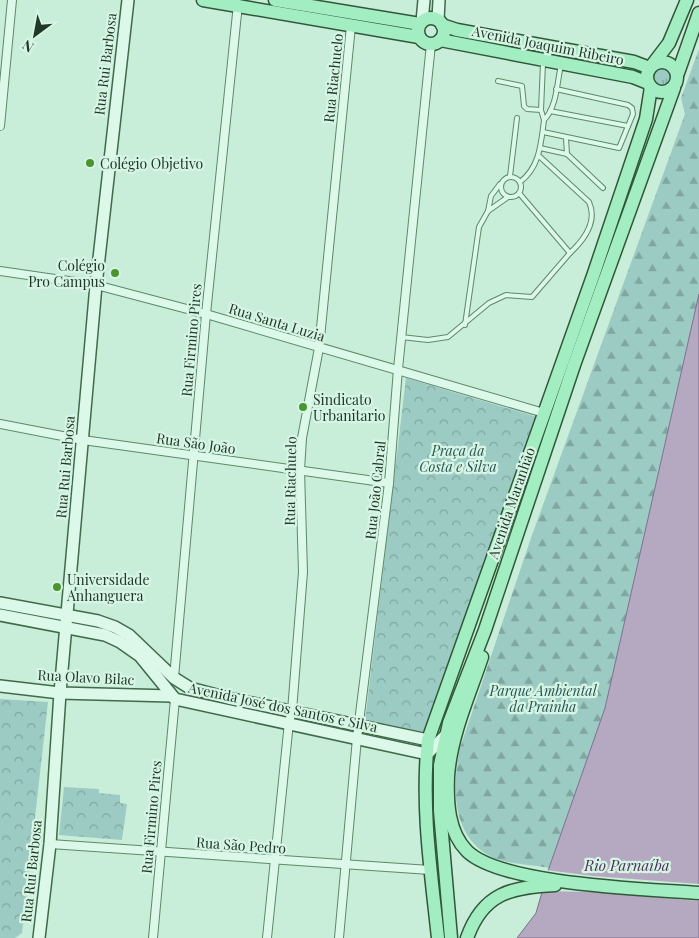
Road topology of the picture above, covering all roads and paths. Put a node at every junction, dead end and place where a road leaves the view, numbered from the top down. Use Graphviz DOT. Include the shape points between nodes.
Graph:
graph roads {
  1 [pos="12,0"];
  2 [pos="128,0"];
  3 [pos="203,0"];
  4 [pos="275,0"];
  5 [pos="424,0"];
  6 [pos="439,0"];
  7 [pos="687,0"];
  8 [pos="238,4"];
  9 [pos="699,13"];
  10 [pos="440,22"];
  11 [pos="350,26"];
  12 [pos="420,27"];
  13 [pos="436,42"];
  14 [pos="543,60"];
  15 [pos="561,63"];
  16 [pos="652,66"];
  17 [pos="678,73"];
  18 [pos="498,81"];
  19 [pos="650,85"];
  20 [pos="674,88"];
  21 [pos="556,89"];
  22 [pos="541,110"];
  23 [pos="550,111"];
  24 [pos="516,118"];
  25 [pos="544,120"];
  26 [pos="0,126"];
  27 [pos="628,126"];
  28 [pos="543,132"];
  29 [pos="566,138"];
  30 [pos="540,148"];
  31 [pos="567,154"];
  32 [pos="539,156"];
  33 [pos="510,176"];
  34 [pos="520,182"];
  35 [pos="501,183"];
  36 [pos="603,188"];
  37 [pos="519,193"];
  38 [pos="508,197"];
  39 [pos="488,211"];
  40 [pos="570,252"];
  41 [pos="0,272"];
  42 [pos="96,284"];
  43 [pos="206,314"];
  44 [pos="465,325"];
  45 [pos="401,336"];
  46 [pos="319,348"];
  47 [pos="398,369"];
  48 [pos="544,413"];
  49 [pos="0,424"];
  50 [pos="83,440"];
  51 [pos="194,456"];
  52 [pos="300,470"];
  53 [pos="389,483"];
  54 [pos="0,603"];
  55 [pos="0,615"];
  56 [pos="67,622"];
  57 [pos="485,630"];
  58 [pos="174,678"];
  59 [pos="0,686"];
  60 [pos="60,692"];
  61 [pos="173,697"];
  62 [pos="291,717"];
  63 [pos="360,726"];
  64 [pos="357,738"];
  65 [pos="432,750"];
  66 [pos="50,844"];
  67 [pos="160,851"];
  68 [pos="274,860"];
  69 [pos="344,865"];
  70 [pos="430,870"];
  71 [pos="582,884"];
  72 [pos="699,893"];
  73 [pos="39,938"];
  74 [pos="153,938"];
  75 [pos="267,938"];
  76 [pos="339,938"];
  77 [pos="438,938"];
  78 [pos="452,938"];
  79 [pos="467,938"];
  1 -- 26 [label="street"];
  2 -- 42 [label="street, Rua Rui Barbosa"];
  3 -- 8 [label="main road"];
  4 -- 12 [label="main road"];
  5 -- 12 [label="street"];
  6 -- 10 [label="street"];
  7 -- 16 [label="main road" via="668,42"];
  8 -- 11 [label="main road"];
  8 -- 43 [label="street, Rua Firmino Pires"];
  9 -- 17 [label="main road"];
  10 -- 12 [label="main road" via="429,18"];
  10 -- 13 [label="main road" via="444,33"];
  10 -- 16 [label="main road, Avenida Joaquim Ribeiro" via="456,30"];
  11 -- 12 [label="main road"];
  11 -- 46 [label="street, Rua Riachuelo"];
  12 -- 13 [label="main road"];
  13 -- 14 [label="main road, Avenida Joaquim Ribeiro"];
  13 -- 45 [label="street, Rua João Cabral"];
  14 -- 15 [label="main road, Avenida Joaquim Ribeiro"];
  14 -- 22 [label="lane"];
  15 -- 19 [label="main road, Avenida Joaquim Ribeiro"];
  15 -- 21 [label="lane"];
  16 -- 17 [label="main road" via="668,62"];
  16 -- 19 [label="main road" via="647,73"];
  17 -- 20 [label="main road"];
  18 -- 22 [label="lane" via="522,86 524,106"];
  19 -- 20 [label="main road" via="660,92"];
  19 -- 48 [label="main road, Avenida Maranhão" via="646,119"];
  20 -- 57 [label="main road, Avenida Maranhão" via="574,364"];
  21 -- 23 [label="lane"];
  21 -- 27 [label="lane" via="628,104 633,114"];
  22 -- 25 [label="lane"];
  23 -- 25 [label="lane"];
  23 -- 27 [label="lane"];
  24 -- 33 [label="lane"];
  25 -- 28 [label="lane"];
  27 -- 29 [label="lane" via="619,148"];
  28 -- 29 [label="lane"];
  28 -- 30 [label="lane"];
  29 -- 31 [label="lane"];
  30 -- 31 [label="lane"];
  30 -- 32 [label="lane"];
  31 -- 36 [label="lane"];
  32 -- 34 [label="lane"];
  32 -- 40 [label="lane" via="592,208 588,232"];
  33 -- 34 [label="lane"];
  33 -- 35 [label="lane"];
  34 -- 37 [label="lane"];
  35 -- 38 [label="lane" via="502,191"];
  35 -- 39 [label="lane" via="491,196"];
  37 -- 38 [label="lane"];
  37 -- 40 [label="lane"];
  38 -- 39 [label="lane"];
  39 -- 44 [label="lane" via="480,227"];
  40 -- 44 [label="lane" via="532,297 506,296 488,303"];
  41 -- 42 [label="street, Rua Santa Luzia"];
  42 -- 43 [label="street, Rua Santa Luzia"];
  42 -- 50 [label="street, Rua Rui Barbosa"];
  43 -- 46 [label="street, Rua Santa Luzia"];
  43 -- 51 [label="street, Rua Firmino Pires"];
  44 -- 45 [label="lane" via="448,337 428,340"];
  45 -- 47 [label="street, Rua João Cabral"];
  46 -- 47 [label="street, Rua Santa Luzia"];
  46 -- 52 [label="street, Rua Riachuelo" via="304,420"];
  47 -- 48 [label="street, Rua Santa Luzia"];
  47 -- 53 [label="street, Rua João Cabral"];
  48 -- 65 [label="main road, Avenida Maranhão"];
  49 -- 50 [label="street, Rua São João"];
  50 -- 51 [label="street, Rua São João"];
  50 -- 56 [label="street, Rua Rui Barbosa"];
  51 -- 52 [label="street, Rua São João"];
  51 -- 58 [label="street, Rua Firmino Pires"];
  52 -- 53 [label="street, Rua São João"];
  52 -- 62 [label="street, Rua Riachuelo" via="303,572"];
  53 -- 63 [label="street, Rua João Cabral"];
  54 -- 56 [label="street, Avenida José dos Santos e Silva"];
  55 -- 56 [label="street, Avenida José dos Santos e Silva"];
  56 -- 58 [label="street, Avenida José dos Santos e Silva" via="98,621 129,635"];
  56 -- 60 [label="street, Rua Rui Barbosa"];
  56 -- 61 [label="street, Avenida José dos Santos e Silva" via="105,635 140,656"];
  57 -- 65 [label="main road, Avenida Maranhão" via="445,736"];
  57 -- 71 [label="main road" via="482,657 457,728 448,776 448,803 454,831 473,856 490,866"];
  58 -- 62 [label="street, Avenida José dos Santos e Silva" via="190,688"];
  59 -- 60 [label="street, Rua Olavo Bilac"];
  60 -- 61 [label="street, Rua Olavo Bilac"];
  60 -- 66 [label="street, Rua Rui Barbosa"];
  61 -- 62 [label="street, Avenida José dos Santos e Silva"];
  61 -- 67 [label="street, Rua Firmino Pires"];
  62 -- 63 [label="street, Avenida José dos Santos e Silva"];
  62 -- 64 [label="street, Avenida José dos Santos e Silva"];
  62 -- 68 [label="street, Rua Riachuelo"];
  63 -- 64 [label="street, Rua João Cabral"];
  63 -- 65 [label="street, Avenida José dos Santos e Silva"];
  64 -- 65 [label="street, Avenida José dos Santos e Silva"];
  64 -- 69 [label="street, Rua João Cabral"];
  65 -- 70 [label="main road, Avenida Maranhão" via="424,788"];
  65 -- 78 [label="main road, Avenida Maranhão"];
  66 -- 67 [label="street, Rua São Pedro"];
  66 -- 73 [label="street, Rua Rui Barbosa"];
  67 -- 68 [label="street, Rua São Pedro"];
  67 -- 74 [label="street, Rua Firmino Pires"];
  68 -- 69 [label="street, Rua São Pedro"];
  68 -- 75 [label="street, Rua Riachuelo"];
  69 -- 70 [label="street, Rua São Pedro"];
  69 -- 76 [label="street, Rua João Cabral"];
  70 -- 77 [label="main road, Avenida Maranhão"];
  71 -- 72 [label="main road"];
  71 -- 79 [label="main road" via="525,887 503,893 484,907"];
}
